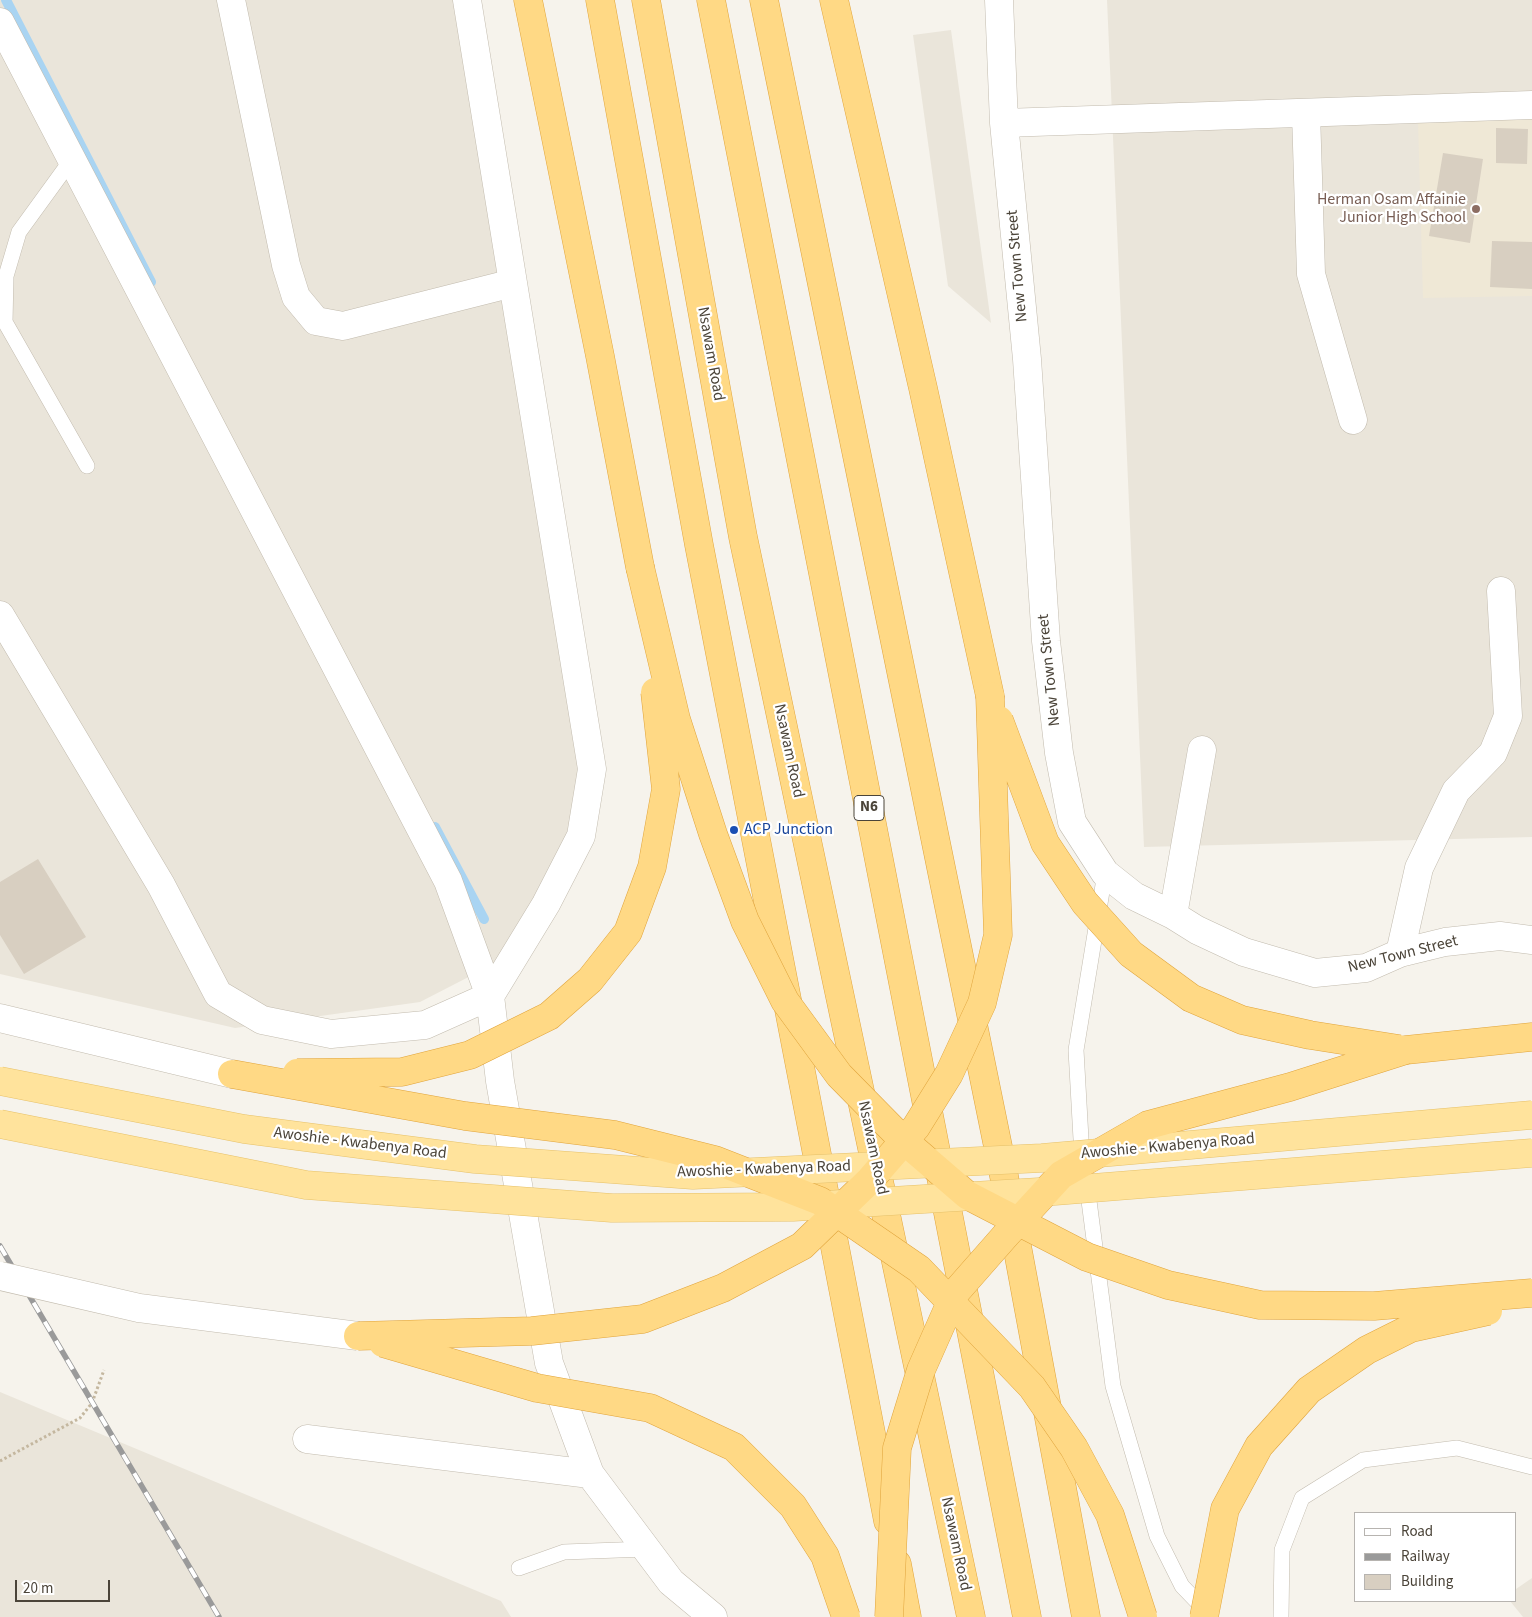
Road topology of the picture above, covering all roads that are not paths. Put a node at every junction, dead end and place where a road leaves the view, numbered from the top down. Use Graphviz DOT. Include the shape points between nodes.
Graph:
graph roads {
  1 [pos="231,0"];
  2 [pos="467,0"];
  3 [pos="528,0"];
  4 [pos="600,0"];
  5 [pos="646,0"];
  6 [pos="711,0"];
  7 [pos="764,0"];
  8 [pos="834,0"];
  9 [pos="999,0"];
  10 [pos="0,22"];
  11 [pos="1532,105"];
  12 [pos="1306,113"];
  13 [pos="1004,123"];
  14 [pos="72,160"];
  15 [pos="513,283"];
  16 [pos="1353,420"];
  17 [pos="87,466"];
  18 [pos="640,567"];
  19 [pos="1501,591"];
  20 [pos="0,615"];
  21 [pos="990,696"];
  22 [pos="1202,750"];
  23 [pos="1105,873"];
  24 [pos="1173,915"];
  25 [pos="1532,940"];
  26 [pos="1400,953"];
  27 [pos="490,996"];
  28 [pos="0,1018"];
  29 [pos="1532,1037"];
  30 [pos="1406,1050"];
  31 [pos="232,1074"];
  32 [pos="0,1082"];
  33 [pos="1532,1115"];
  34 [pos="0,1124"];
  35 [pos="1532,1153"];
  36 [pos="0,1276"];
  37 [pos="1532,1293"];
  38 [pos="1532,1301"];
  39 [pos="358,1336"];
  40 [pos="306,1439"];
  41 [pos="1532,1466"];
  42 [pos="590,1474"];
  43 [pos="646,1549"];
  44 [pos="519,1568"];
  45 [pos="713,1617"];
  46 [pos="846,1617"];
  47 [pos="889,1617"];
  48 [pos="907,1617"];
  49 [pos="971,1617"];
  50 [pos="1027,1617"];
  51 [pos="1086,1617"];
  52 [pos="1144,1617"];
  53 [pos="1204,1617"];
  54 [pos="1212,1617"];
  55 [pos="1281,1617"];
  1 -- 15 [label="street" via="286,265 296,297 316,321 344,326"];
  2 -- 15 [label="street"];
  3 -- 18 [label="highway"];
  4 -- 48 [label="highway" via="699,545"];
  5 -- 49 [label="highway, Nsawam Road" via="743,536"];
  6 -- 50 [label="highway, N6"];
  7 -- 51 [label="highway" via="1004,1176"];
  8 -- 21 [label="highway"];
  9 -- 13 [label="street, New Town Street"];
  10 -- 14 [label="street"];
  11 -- 12 [label="street"];
  12 -- 13 [label="street"];
  12 -- 16 [label="street" via="1311,274"];
  13 -- 23 [label="street, New Town Street" via="1027,359 1046,641 1059,753 1072,822"];
  14 -- 17 [label="lane" via="19,232 6,276 4,322"];
  14 -- 27 [label="street" via="448,881"];
  15 -- 27 [label="street" via="592,769 580,836 546,904"];
  18 -- 31 [label="highway, bridge" via="666,789 652,866 628,932 590,980 549,1016 470,1055 402,1072"];
  18 -- 37 [label="highway, bridge" via="676,719 713,834 746,921 785,1001 839,1075 902,1139 966,1195 1087,1256 1168,1285 1260,1305 1374,1306"];
  19 -- 26 [label="street" via="1508,716 1493,753 1456,791 1419,868"];
  20 -- 27 [label="street" via="161,885 218,994 262,1020 331,1034 425,1026"];
  21 -- 30 [label="highway, bridge" via="1045,843 1085,902 1132,954 1191,998 1242,1020 1310,1036"];
  21 -- 39 [label="highway, bridge" via="998,935 982,1003 949,1074 916,1127 870,1180 802,1246 723,1288 643,1319 532,1331"];
  22 -- 24 [label="street"];
  23 -- 24 [label="street, New Town Street" via="1134,896"];
  23 -- 54 [label="lane" via="1076,1050 1081,1139 1113,1386 1157,1536 1182,1586"];
  24 -- 26 [label="street, New Town Street" via="1244,952 1315,973 1366,968"];
  25 -- 26 [label="street, New Town Street" via="1491,937 1445,942"];
  27 -- 42 [label="street" via="500,1081 549,1363"];
  28 -- 31 [label="street"];
  29 -- 30 [label="highway"];
  30 -- 47 [label="highway, bridge" via="1290,1087 1148,1125 1061,1175 1011,1229 955,1293 921,1370 897,1448"];
  31 -- 52 [label="highway, bridge" via="465,1116 616,1135 716,1160 820,1201 919,1269 1032,1387 1074,1448 1110,1515"];
  32 -- 33 [label="main road, Awoshie - Kwabenya Road, bridge" via="244,1129 475,1159 693,1175 1042,1158"];
  34 -- 35 [label="main road, Awoshie - Kwabenya Road, bridge" via="306,1185 612,1208 793,1207 1055,1191"];
  36 -- 39 [label="street, bridge" via="140,1308"];
  38 -- 53 [label="highway, bridge" via="1411,1328 1367,1350 1309,1390 1259,1446 1225,1509"];
  39 -- 46 [label="highway, bridge" via="537,1388 650,1408 734,1447 793,1506 825,1556"];
  40 -- 42 [label="street"];
  41 -- 55 [label="lane" via="1457,1448 1363,1460 1302,1498 1282,1550"];
  42 -- 43 [label="street"];
  43 -- 44 [label="lane" via="564,1552"];
  43 -- 45 [label="street" via="671,1582"];
}
